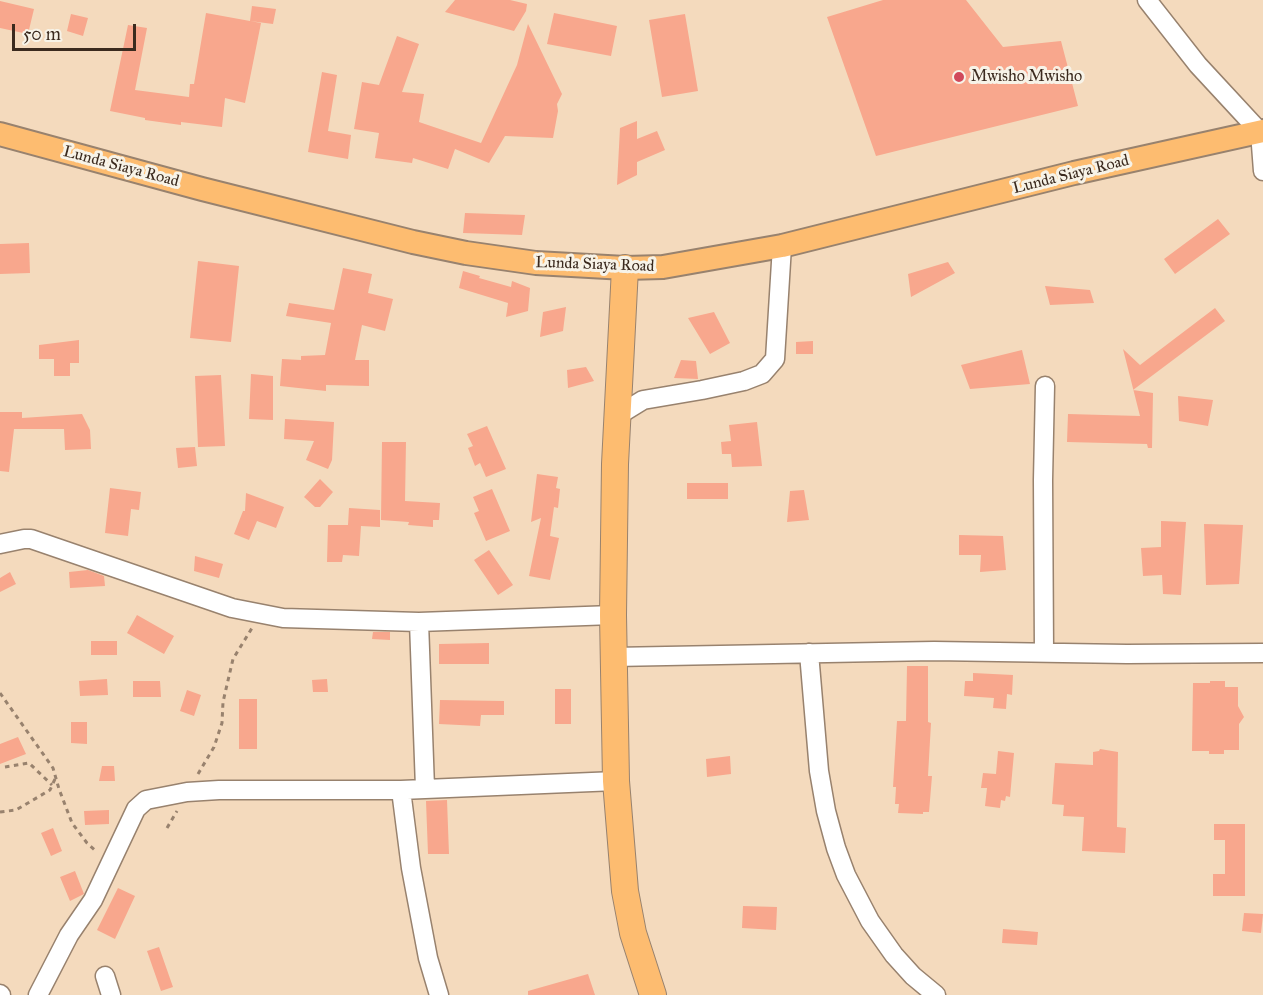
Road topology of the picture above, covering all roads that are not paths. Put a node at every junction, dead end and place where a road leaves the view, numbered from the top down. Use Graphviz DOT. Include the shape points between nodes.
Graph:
graph roads {
  1 [pos="1147,0"];
  2 [pos="1261,131"];
  3 [pos="0,134"];
  4 [pos="1263,171"];
  5 [pos="782,246"];
  6 [pos="625,268"];
  7 [pos="1045,386"];
  8 [pos="617,416"];
  9 [pos="0,544"];
  10 [pos="613,615"];
  11 [pos="419,622"];
  12 [pos="809,652"];
  13 [pos="1044,652"];
  14 [pos="1263,653"];
  15 [pos="613,657"];
  16 [pos="616,781"];
  17 [pos="425,788"];
  18 [pos="401,790"];
  19 [pos="105,976"];
  20 [pos="38,995"];
  21 [pos="111,995"];
  22 [pos="439,995"];
  23 [pos="653,995"];
  24 [pos="936,995"];
  1 -- 2 [label="street" via="1198,65"];
  2 -- 4 [label="street"];
  2 -- 5 [label="main road, Lunda Siaya Road"];
  3 -- 6 [label="main road, Lunda Siaya Road" via="424,244 536,263"];
  5 -- 6 [label="main road, Lunda Siaya Road" via="663,267"];
  5 -- 8 [label="street" via="776,359 762,374 643,400"];
  6 -- 8 [label="highway"];
  7 -- 13 [label="street"];
  8 -- 10 [label="highway"];
  9 -- 11 [label="street" via="31,539 232,608 261,614 303,620"];
  10 -- 11 [label="street"];
  10 -- 15 [label="highway"];
  11 -- 17 [label="street"];
  12 -- 13 [label="street"];
  12 -- 15 [label="street"];
  12 -- 24 [label="street" via="819,771 836,848 870,921 894,955"];
  13 -- 14 [label="street"];
  15 -- 16 [label="highway"];
  16 -- 17 [label="street"];
  16 -- 23 [label="highway" via="633,933"];
  17 -- 18 [label="street"];
  18 -- 20 [label="street" via="187,792 146,800 136,809 93,900 69,935"];
  18 -- 22 [label="street" via="411,868"];
  19 -- 21 [label="street"];
}
